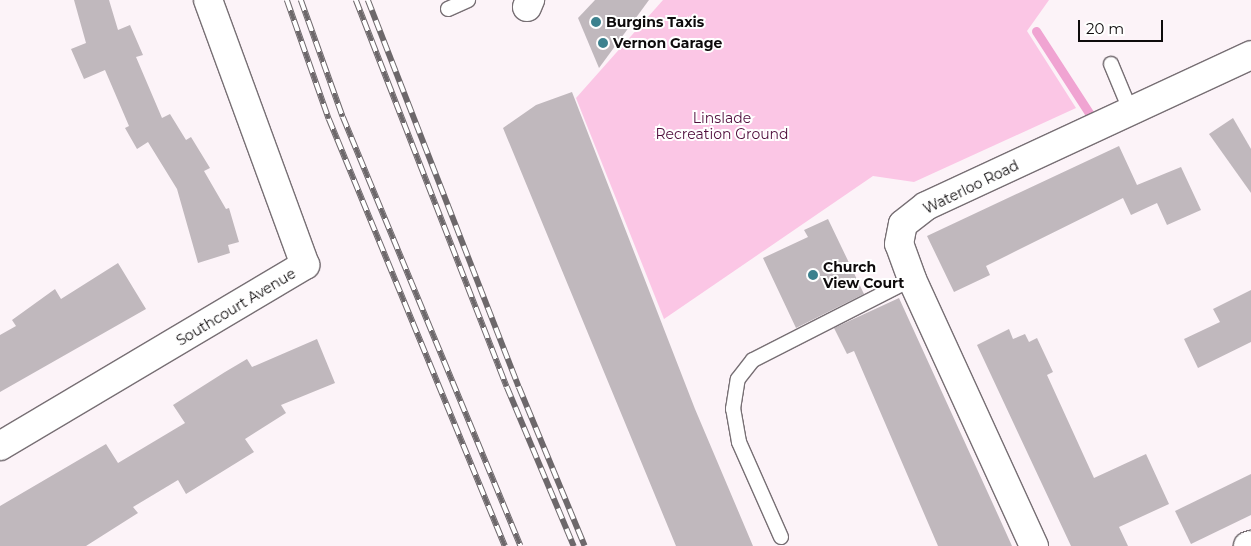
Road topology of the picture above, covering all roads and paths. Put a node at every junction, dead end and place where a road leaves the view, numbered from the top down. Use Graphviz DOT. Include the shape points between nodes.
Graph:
graph roads {
  1 [pos="208,0"];
  2 [pos="468,0"];
  3 [pos="448,8"];
  4 [pos="1251,55"];
  5 [pos="1111,64"];
  6 [pos="1131,112"];
  7 [pos="912,279"];
  8 [pos="0,446"];
  9 [pos="781,537"];
  10 [pos="1034,546"];
  1 -- 8 [label="street, Southcourt Avenue" via="305,266"];
  2 -- 3 [label="lane"];
  4 -- 6 [label="street, Waterloo Road"];
  5 -- 6 [label="lane"];
  6 -- 7 [label="street, Waterloo Road" via="926,206 903,224 898,244"];
  7 -- 9 [label="lane" via="753,360 738,379 733,409 739,442"];
  7 -- 10 [label="street, Waterloo Road"];
}
